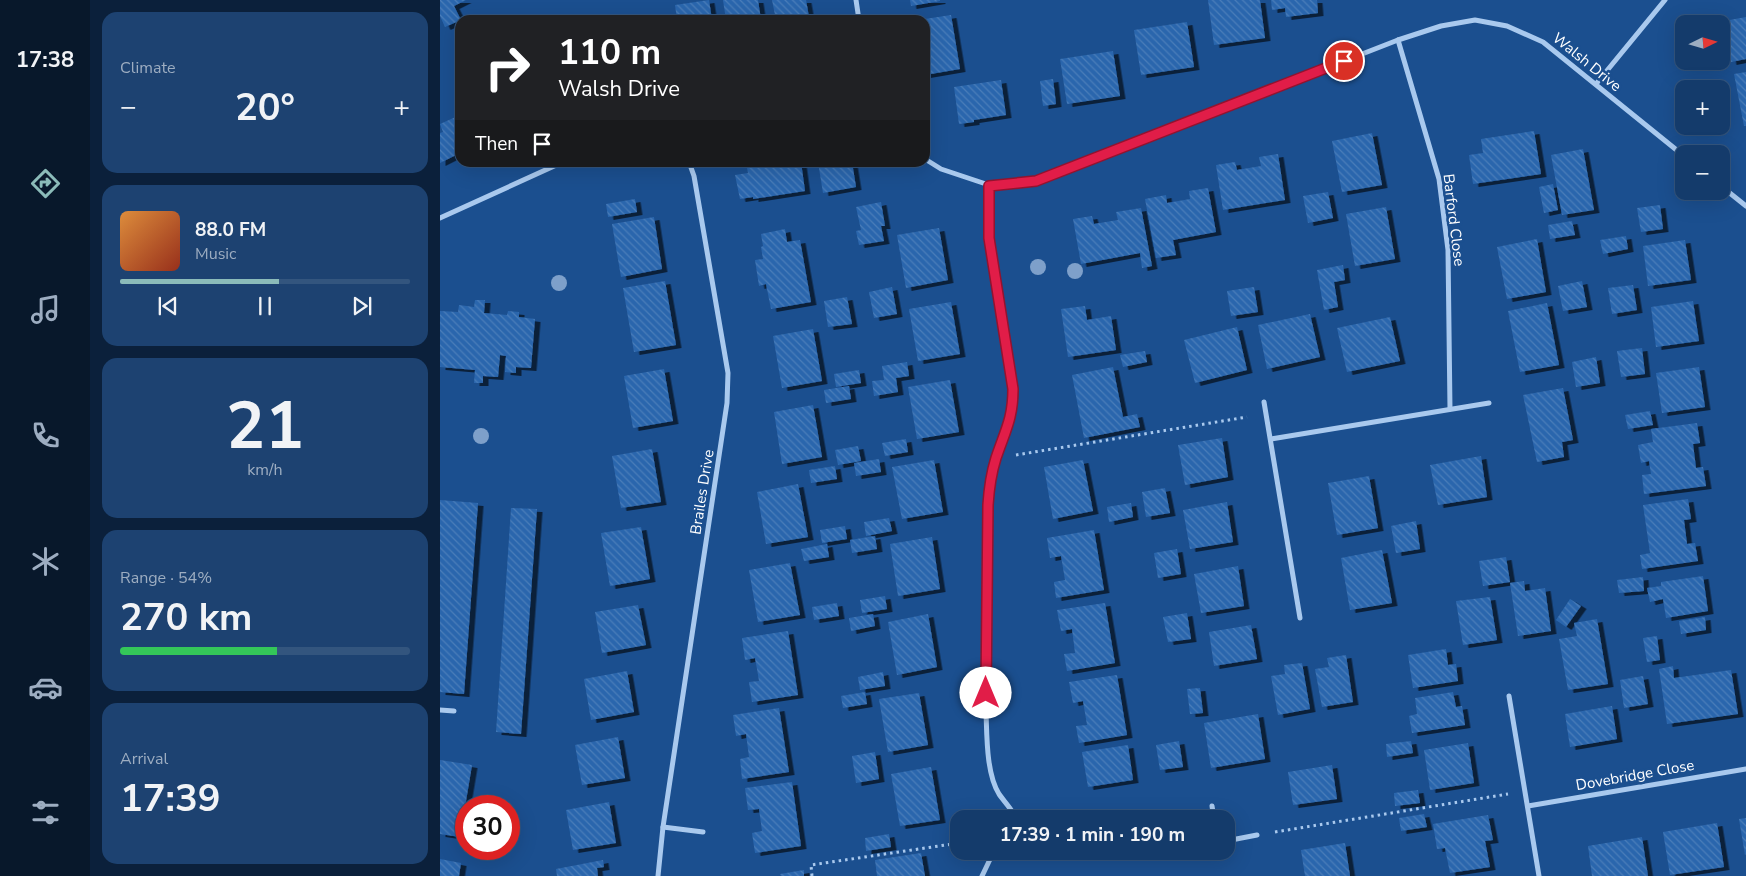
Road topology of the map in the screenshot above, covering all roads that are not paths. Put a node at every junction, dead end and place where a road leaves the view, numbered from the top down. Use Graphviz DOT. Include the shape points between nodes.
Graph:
graph roads {
  1 [pos="856,0"];
  2 [pos="1665,0"];
  3 [pos="858,15"];
  4 [pos="1398,40"];
  5 [pos="1596,84"];
  6 [pos="1675,149"];
  7 [pos="930,162"];
  8 [pos="552,167"];
  9 [pos="691,167"];
  10 [pos="989,186"];
  11 [pos="1730,193"];
  12 [pos="1746,206"];
  13 [pos="440,218"];
  14 [pos="1264,402"];
  15 [pos="1489,403"];
  16 [pos="1450,409"];
  17 [pos="1271,439"];
  18 [pos="1300,618"];
  19 [pos="1509,696"];
  20 [pos="440,710"];
  21 [pos="454,711"];
  22 [pos="1746,769"];
  23 [pos="1212,806"];
  24 [pos="1528,806"];
  25 [pos="1011,810"];
  26 [pos="1213,810"];
  27 [pos="663,826"];
  28 [pos="703,832"];
  29 [pos="1257,835"];
  30 [pos="1235,839"];
  31 [pos="990,860"];
  32 [pos="658,876"];
  33 [pos="982,876"];
  34 [pos="1539,876"];
  1 -- 3 [label="street"];
  2 -- 5 [label="street"];
  4 -- 5 [label="street, Walsh Drive" via="1441,26 1475,20 1507,26 1543,42"];
  4 -- 10 [label="street, Walsh Drive" via="1036,181"];
  4 -- 16 [label="street, Barford Close" via="1438,179 1444,214 1448,250"];
  5 -- 6 [label="street, Walsh Drive"];
  7 -- 10 [label="street, Walsh Drive"];
  8 -- 13 [label="street"];
  9 -- 27 [label="street, Brailes Drive" via="728,373 727,403"];
  10 -- 25 [label="street" via="989,238 1013,389 1011,418 996,458 988,505 987,745 998,792"];
  11 -- 12 [label="street"];
  14 -- 17 [label="street"];
  15 -- 16 [label="street"];
  16 -- 17 [label="street"];
  17 -- 18 [label="street"];
  19 -- 24 [label="street"];
  20 -- 21 [label="street"];
  22 -- 24 [label="street, Dovebridge Close"];
  23 -- 26 [label="street"];
  24 -- 34 [label="street"];
  27 -- 28 [label="street"];
  27 -- 32 [label="street, Brailes Drive"];
  29 -- 30 [label="street"];
  31 -- 33 [label="street"];
}
